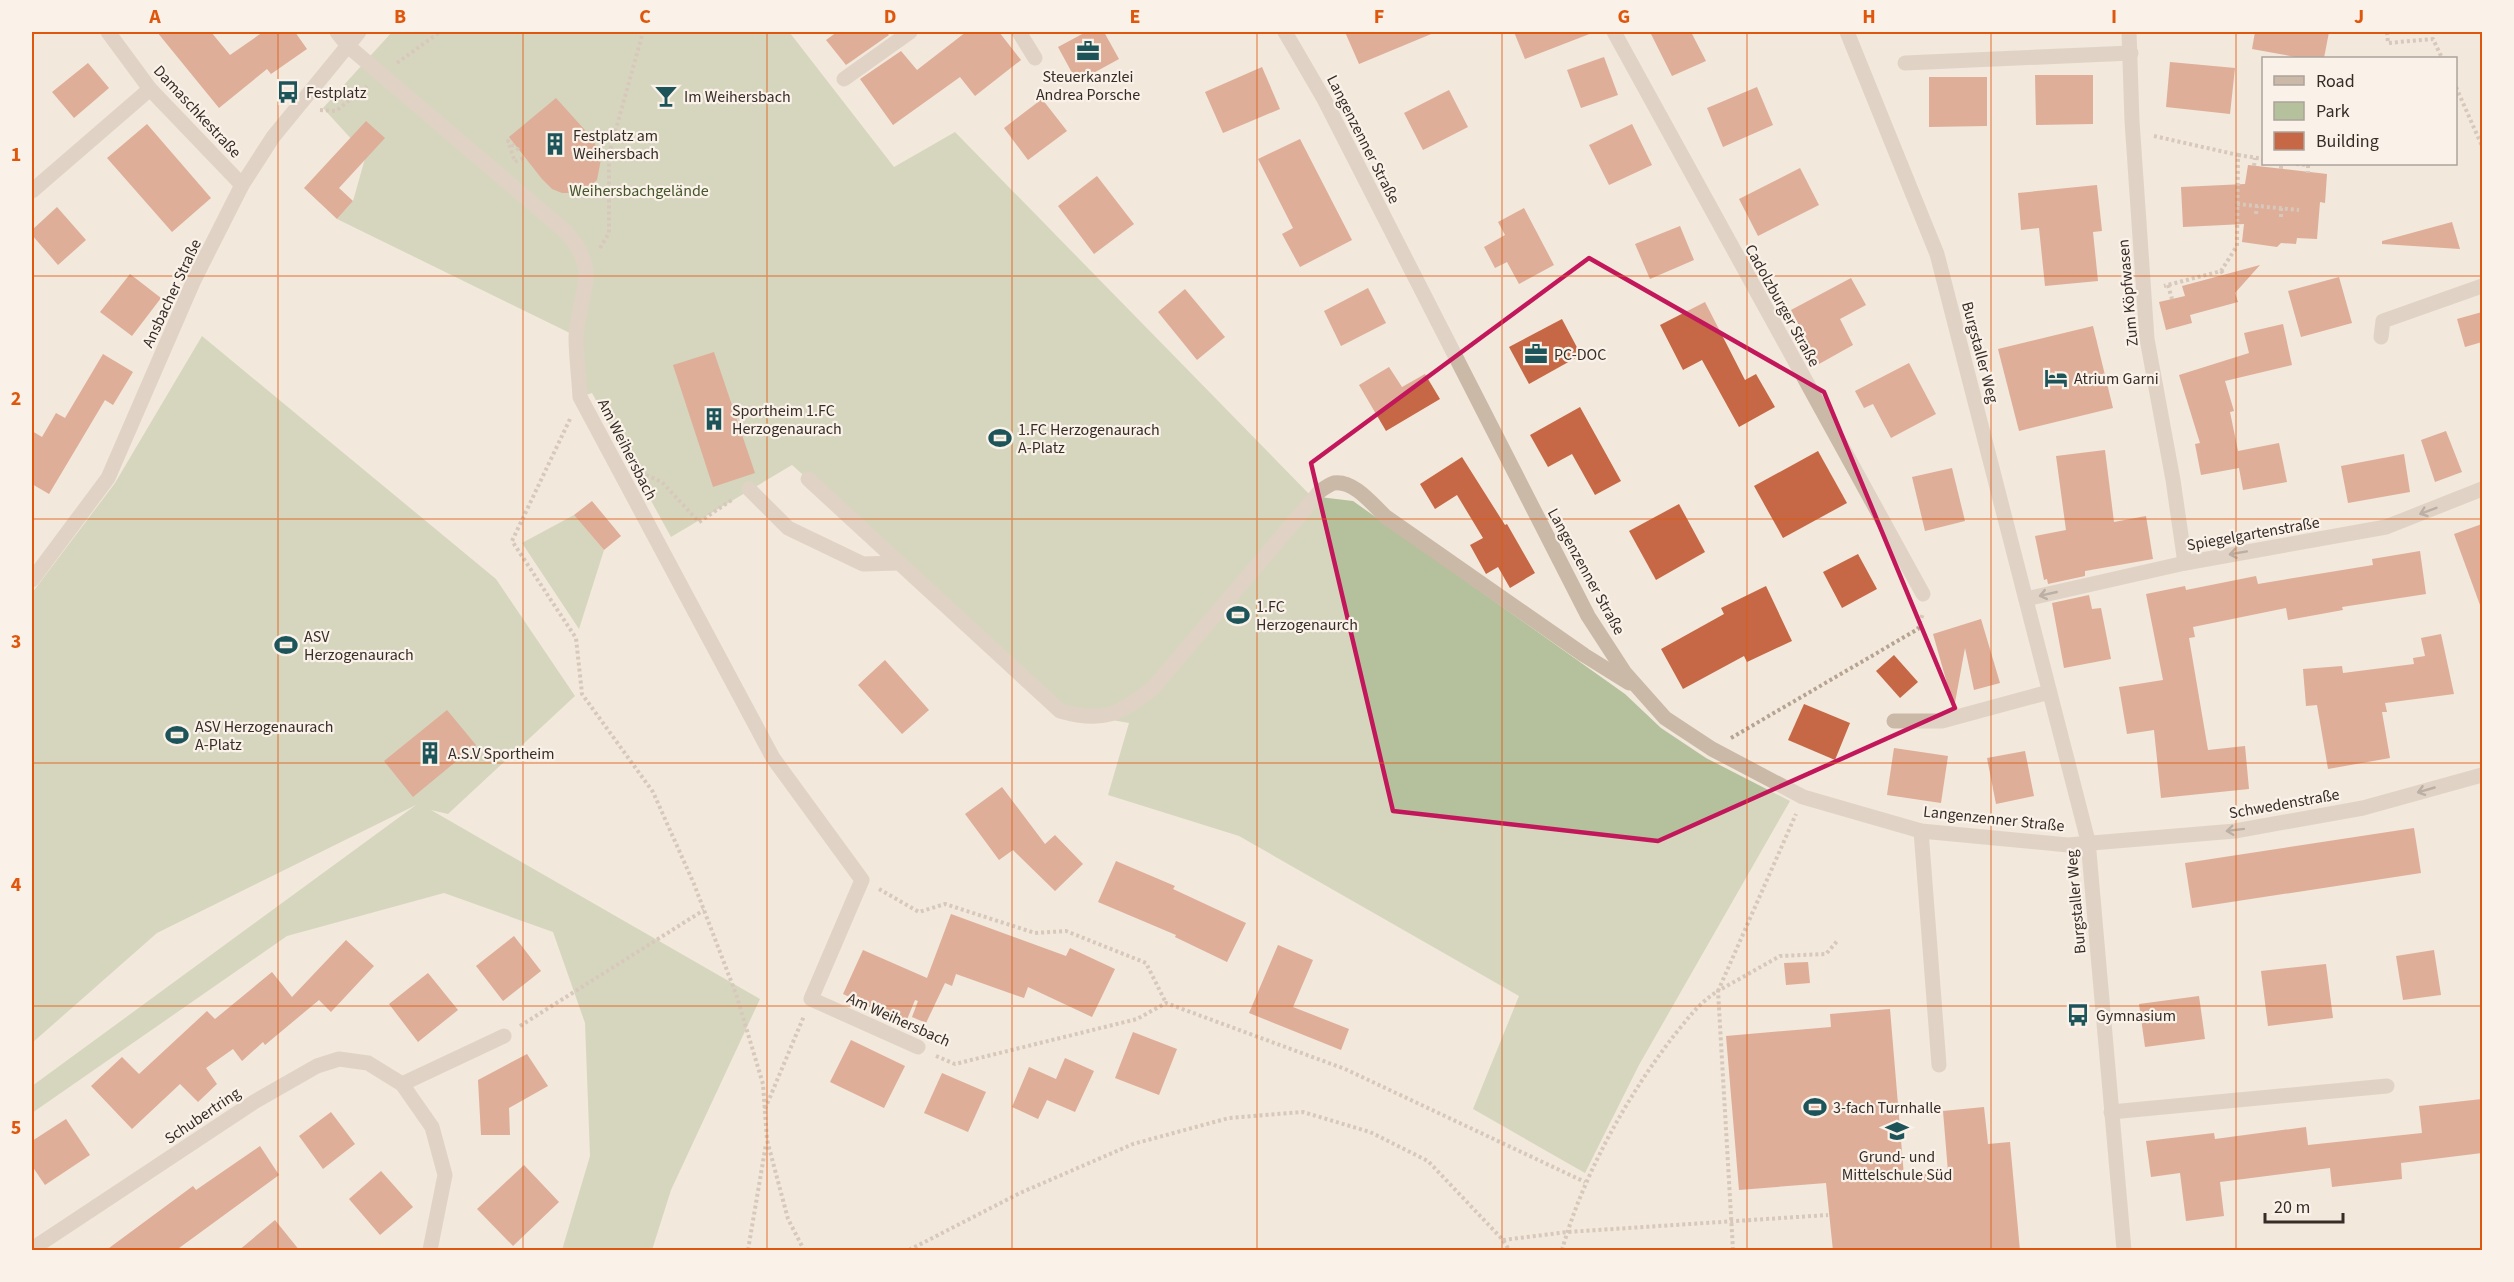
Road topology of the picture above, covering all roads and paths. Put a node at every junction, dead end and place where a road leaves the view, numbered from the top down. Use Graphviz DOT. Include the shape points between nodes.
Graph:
graph roads {
  1 [pos="108,32"];
  2 [pos="337,32"];
  3 [pos="359,32"];
  4 [pos="440,32"];
  5 [pos="643,32"];
  6 [pos="910,32"];
  7 [pos="1019,32"];
  8 [pos="1286,32"];
  9 [pos="1614,32"];
  10 [pos="1847,32"];
  11 [pos="2129,32"];
  12 [pos="2387,32"];
  13 [pos="348,46"];
  14 [pos="2131,53"];
  15 [pos="2442,57"];
  16 [pos="1035,58"];
  17 [pos="1905,63"];
  18 [pos="381,75"];
  19 [pos="844,79"];
  20 [pos="150,89"];
  21 [pos="2457,89"];
  22 [pos="295,110"];
  23 [pos="2132,132"];
  24 [pos="2482,146"];
  25 [pos="520,151"];
  26 [pos="2238,155"];
  27 [pos="525,157"];
  28 [pos="2255,158"];
  29 [pos="2262,159"];
  30 [pos="2281,165"];
  31 [pos="2308,165"];
  32 [pos="2254,166"];
  33 [pos="2281,169"];
  34 [pos="2308,173"];
  35 [pos="242,185"];
  36 [pos="32,191"];
  37 [pos="2237,204"];
  38 [pos="2257,206"];
  39 [pos="2281,208"];
  40 [pos="2299,210"];
  41 [pos="2256,214"];
  42 [pos="2281,217"];
  43 [pos="587,269"];
  44 [pos="2221,271"];
  45 [pos="2224,276"];
  46 [pos="2194,278"];
  47 [pos="2196,283"];
  48 [pos="2168,285"];
  49 [pos="2482,286"];
  50 [pos="2144,291"];
  51 [pos="2172,299"];
  52 [pos="2381,338"];
  53 [pos="580,397"];
  54 [pos="620,474"];
  55 [pos="808,479"];
  56 [pos="749,489"];
  57 [pos="2482,489"];
  58 [pos="899,563"];
  59 [pos="2185,563"];
  60 [pos="32,580"];
  61 [pos="1923,594"];
  62 [pos="2026,599"];
  63 [pos="1640,690"];
  64 [pos="2049,692"];
  65 [pos="1894,721"];
  66 [pos="1712,749"];
  67 [pos="2482,775"];
  68 [pos="1803,797"];
  69 [pos="1921,831"];
  70 [pos="2088,841"];
  71 [pos="862,880"];
  72 [pos="704,910"];
  73 [pos="1838,940"];
  74 [pos="1718,992"];
  75 [pos="811,999"];
  76 [pos="1166,1003"];
  77 [pos="504,1036"];
  78 [pos="918,1047"];
  79 [pos="1939,1065"];
  80 [pos="402,1084"];
  81 [pos="2387,1086"];
  82 [pos="765,1110"];
  83 [pos="2111,1112"];
  84 [pos="766,1140"];
  85 [pos="1585,1182"];
  86 [pos="1828,1215"];
  87 [pos="1732,1221"];
  88 [pos="1567,1232"];
  89 [pos="1503,1240"];
  90 [pos="32,1249"];
  91 [pos="430,1251"];
  92 [pos="748,1251"];
  93 [pos="804,1251"];
  94 [pos="909,1251"];
  95 [pos="1509,1251"];
  96 [pos="1562,1251"];
  97 [pos="1733,1251"];
  98 [pos="2124,1251"];
  1 -- 20 [label="street, Damaschkestraße"];
  2 -- 13 [label="street"];
  3 -- 13 [label="street, Ansbacher Straße"];
  4 -- 18 [label="path"];
  5 -- 43 [label="path" via="609,154 609,233"];
  6 -- 19 [label="street"];
  7 -- 16 [label="street"];
  8 -- 63 [label="street, Langenzenner Straße" via="1588,616"];
  9 -- 61 [label="street, Cadolzburger Straße"];
  10 -- 62 [label="street, Burgstaller Weg" via="1937,254"];
  11 -- 14 [label="street, Zum Köpfwasen"];
  12 -- 15 [label="path" via="2388,43 2433,39"];
  13 -- 18 [label="street"];
  13 -- 22 [label="street, Ansbacher Straße"];
  14 -- 17 [label="street"];
  14 -- 23 [label="street, Zum Köpfwasen"];
  18 -- 22 [label="path" via="336,111"];
  18 -- 43 [label="street" via="566,232 578,246"];
  20 -- 35 [label="street, Damaschkestraße"];
  20 -- 36 [label="street"];
  21 -- 24 [label="path"];
  22 -- 35 [label="street, Ansbacher Straße"];
  23 -- 26 [label="path"];
  23 -- 50 [label="street, Zum Köpfwasen"];
  25 -- 27 [label="path" via="508,141 515,162"];
  26 -- 28 [label="path"];
  26 -- 37 [label="path"];
  28 -- 29 [label="path"];
  28 -- 32 [label="path"];
  30 -- 33 [label="path"];
  31 -- 34 [label="path"];
  35 -- 60 [label="street, Ansbacher Straße" via="194,280 108,478"];
  37 -- 38 [label="path"];
  37 -- 44 [label="path" via="2237,246"];
  38 -- 39 [label="path"];
  38 -- 41 [label="path"];
  39 -- 40 [label="path"];
  39 -- 42 [label="path"];
  43 -- 53 [label="street, Am Weihersbach" via="576,336"];
  44 -- 45 [label="path"];
  44 -- 46 [label="path"];
  46 -- 47 [label="path"];
  46 -- 48 [label="path"];
  48 -- 50 [label="path"];
  48 -- 51 [label="path"];
  49 -- 52 [label="street" via="2383,321"];
  50 -- 59 [label="street, Zum Köpfwasen" via="2147,339"];
  53 -- 54 [label="street, Am Weihersbach"];
  53 -- 72 [label="path" via="512,541 576,638 582,694 653,792"];
  54 -- 56 [label="path" via="645,474 662,482 699,522"];
  54 -- 71 [label="street, Am Weihersbach" via="773,758"];
  55 -- 58 [label="street"];
  56 -- 58 [label="street" via="788,528 864,564"];
  57 -- 59 [label="street, Spiegelgartenstraße, one-way" via="2386,527"];
  58 -- 63 [label="street" via="1060,711 1083,717 1106,716 1130,706 1153,688 1321,490 1334,483 1347,484 1386,517"];
  59 -- 62 [label="street, Spiegelgartenstraße, one-way"];
  61 -- 66 [label="path" via="1924,610 1918,629"];
  62 -- 64 [label="street, Burgstaller Weg"];
  63 -- 66 [label="street, Langenzenner Straße" via="1665,718"];
  64 -- 65 [label="street" via="1942,721"];
  64 -- 70 [label="street, Burgstaller Weg"];
  66 -- 68 [label="street, Langenzenner Straße"];
  67 -- 70 [label="street, Schwedenstraße, one-way" via="2363,808 2247,829"];
  68 -- 69 [label="street, Langenzenner Straße"];
  68 -- 74 [label="path"];
  69 -- 70 [label="street, Langenzenner Straße" via="2068,844"];
  69 -- 79 [label="street"];
  70 -- 83 [label="street, Burgstaller Weg"];
  71 -- 75 [label="street"];
  71 -- 76 [label="path" via="919,912 945,904 1035,933 1066,931 1146,963"];
  72 -- 77 [label="path"];
  72 -- 82 [label="path" via="739,1005 763,1084"];
  73 -- 74 [label="path" via="1826,954 1780,956"];
  74 -- 85 [label="path" via="1703,1000 1648,1068"];
  74 -- 87 [label="path"];
  75 -- 78 [label="street, Am Weihersbach"];
  75 -- 82 [label="path"];
  76 -- 78 [label="path, Am Weihersbach" via="1137,1019 955,1064"];
  76 -- 85 [label="path" via="1345,1069"];
  77 -- 80 [label="street"];
  80 -- 90 [label="street, Schubertring" via="368,1063 339,1059 317,1065 254,1101"];
  80 -- 91 [label="street, Schubertring" via="432,1127 445,1174"];
  81 -- 83 [label="street"];
  82 -- 84 [label="path"];
  83 -- 98 [label="street, Burgstaller Weg"];
  84 -- 92 [label="path"];
  84 -- 93 [label="path" via="788,1219"];
  85 -- 88 [label="path"];
  86 -- 87 [label="path"];
  87 -- 88 [label="path"];
  87 -- 97 [label="path"];
  88 -- 89 [label="path"];
  88 -- 96 [label="path"];
  89 -- 94 [label="path" via="1428,1161 1370,1132 1303,1112 1229,1118 1133,1144 1020,1193"];
  89 -- 95 [label="path"];
}
